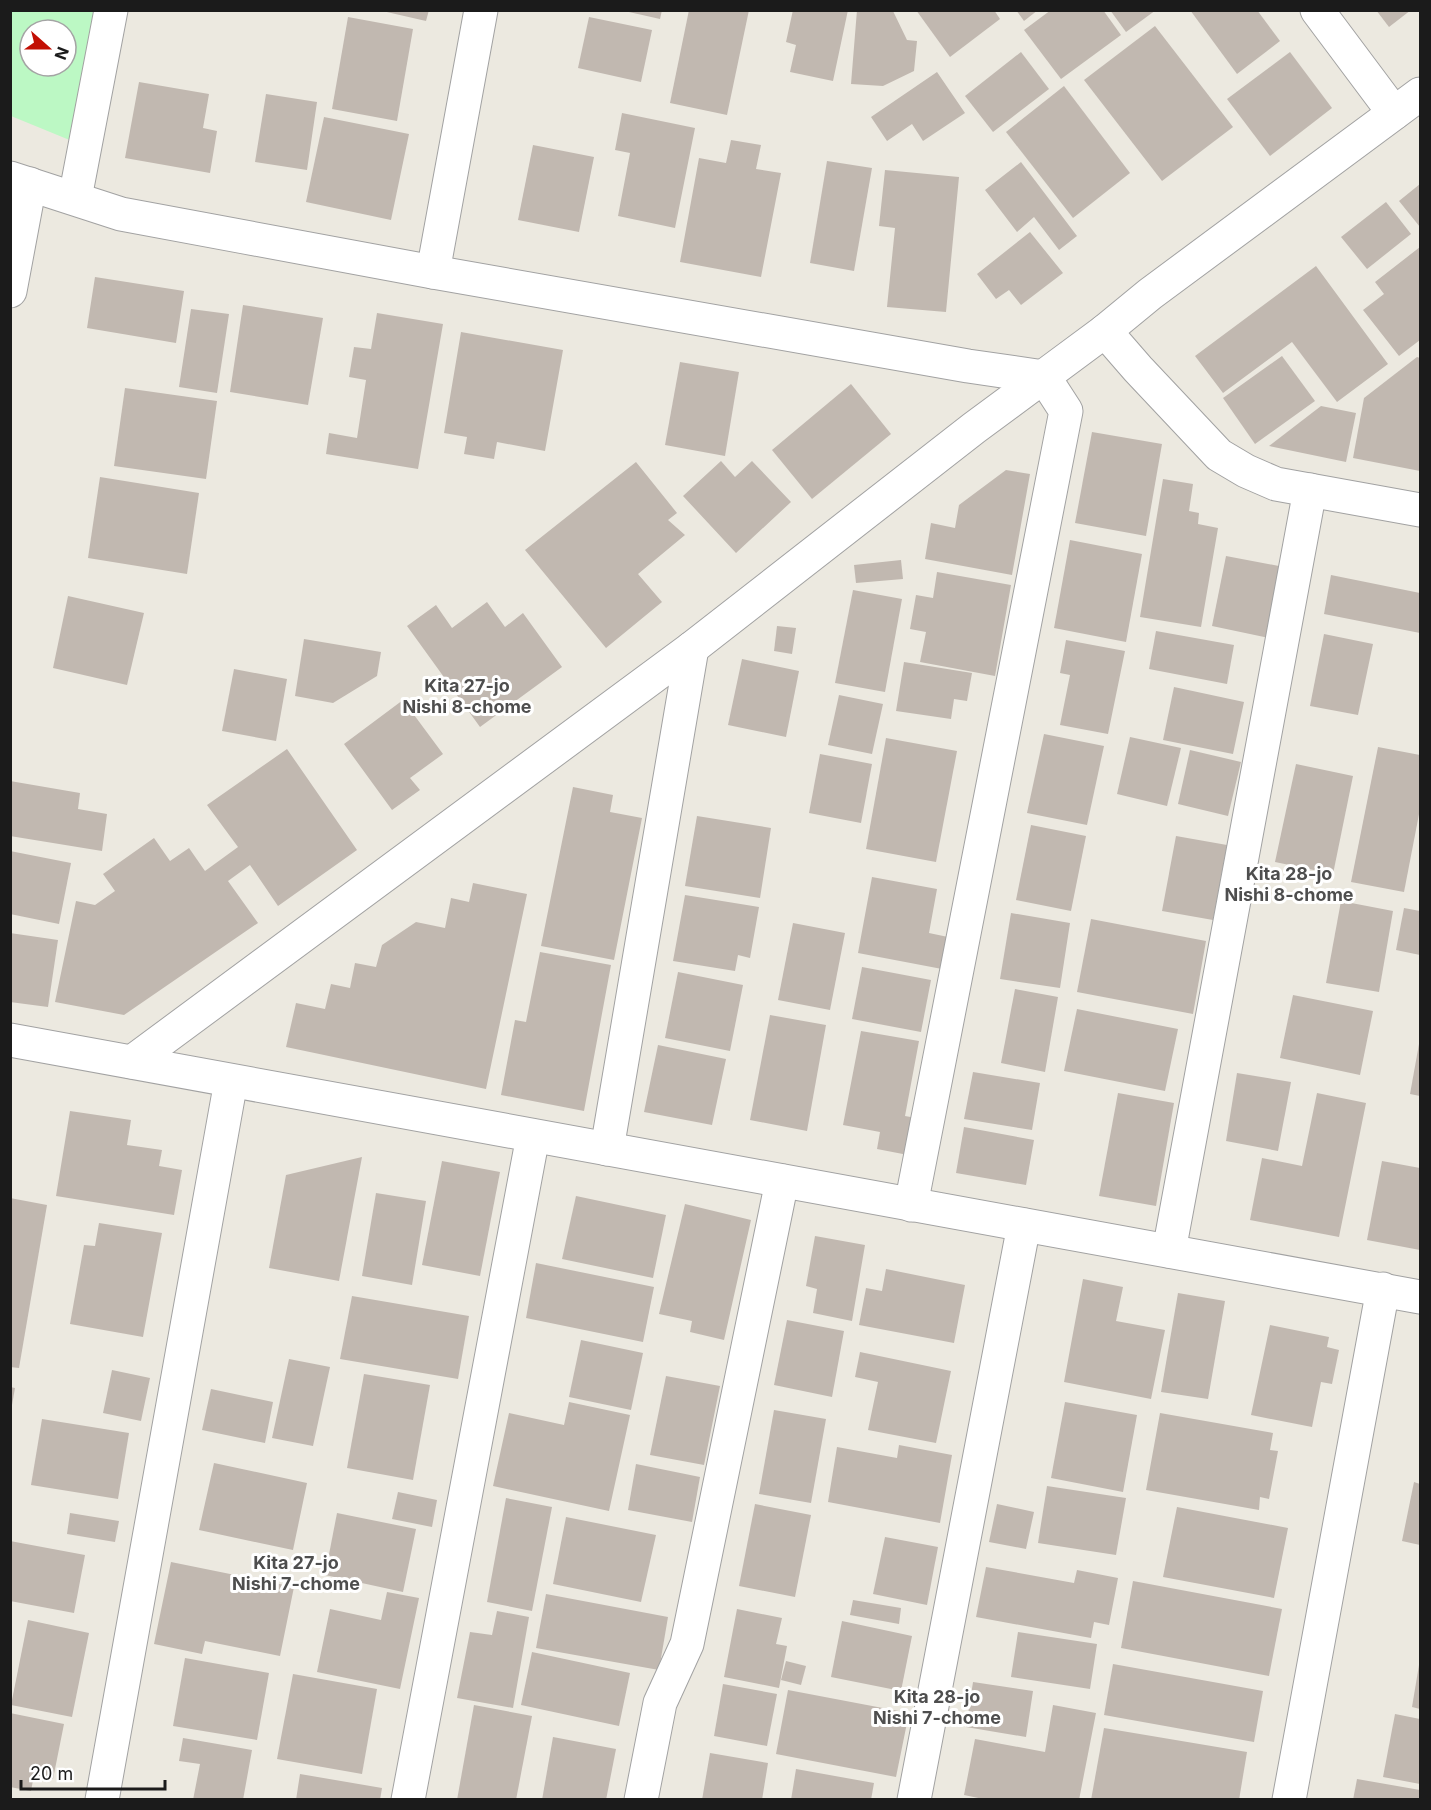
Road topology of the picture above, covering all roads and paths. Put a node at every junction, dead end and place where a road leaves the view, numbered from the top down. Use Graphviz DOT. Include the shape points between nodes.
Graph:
graph roads {
  1 [pos="111,10"];
  2 [pos="481,10"];
  3 [pos="1317,10"];
  4 [pos="1420,94"];
  5 [pos="1394,113"];
  6 [pos="20,181"];
  7 [pos="75,198"];
  8 [pos="433,272"];
  9 [pos="10,291"];
  10 [pos="1105,331"];
  11 [pos="1044,377"];
  12 [pos="1310,490"];
  13 [pos="1420,510"];
  14 [pos="692,648"];
  15 [pos="10,1040"];
  16 [pos="132,1062"];
  17 [pos="231,1081"];
  18 [pos="533,1136"];
  19 [pos="607,1149"];
  20 [pos="782,1181"];
  21 [pos="911,1205"];
  22 [pos="1024,1225"];
  23 [pos="1169,1251"];
  24 [pos="1383,1289"];
  25 [pos="1420,1297"];
  26 [pos="102,1800"];
  27 [pos="408,1800"];
  28 [pos="641,1800"];
  29 [pos="914,1800"];
  30 [pos="1289,1800"];
  1 -- 7 [label="street"];
  2 -- 8 [label="street"];
  3 -- 5 [label="street"];
  4 -- 5 [label="street"];
  5 -- 10 [label="street"];
  6 -- 7 [label="street"];
  6 -- 9 [label="street"];
  7 -- 8 [label="street" via="121,214"];
  8 -- 11 [label="street"];
  10 -- 11 [label="street"];
  10 -- 12 [label="street" via="1219,455 1276,484"];
  11 -- 14 [label="street"];
  11 -- 21 [label="street" via="1066,411"];
  12 -- 13 [label="street"];
  12 -- 23 [label="street"];
  14 -- 16 [label="street"];
  14 -- 19 [label="street"];
  15 -- 16 [label="street"];
  16 -- 17 [label="street"];
  17 -- 18 [label="street"];
  17 -- 26 [label="street"];
  18 -- 19 [label="street"];
  18 -- 27 [label="street"];
  19 -- 20 [label="street"];
  20 -- 21 [label="street"];
  20 -- 28 [label="street" via="687,1644 660,1703"];
  21 -- 22 [label="street"];
  22 -- 23 [label="street"];
  22 -- 29 [label="street"];
  23 -- 24 [label="street"];
  24 -- 25 [label="street"];
  24 -- 30 [label="street"];
}
